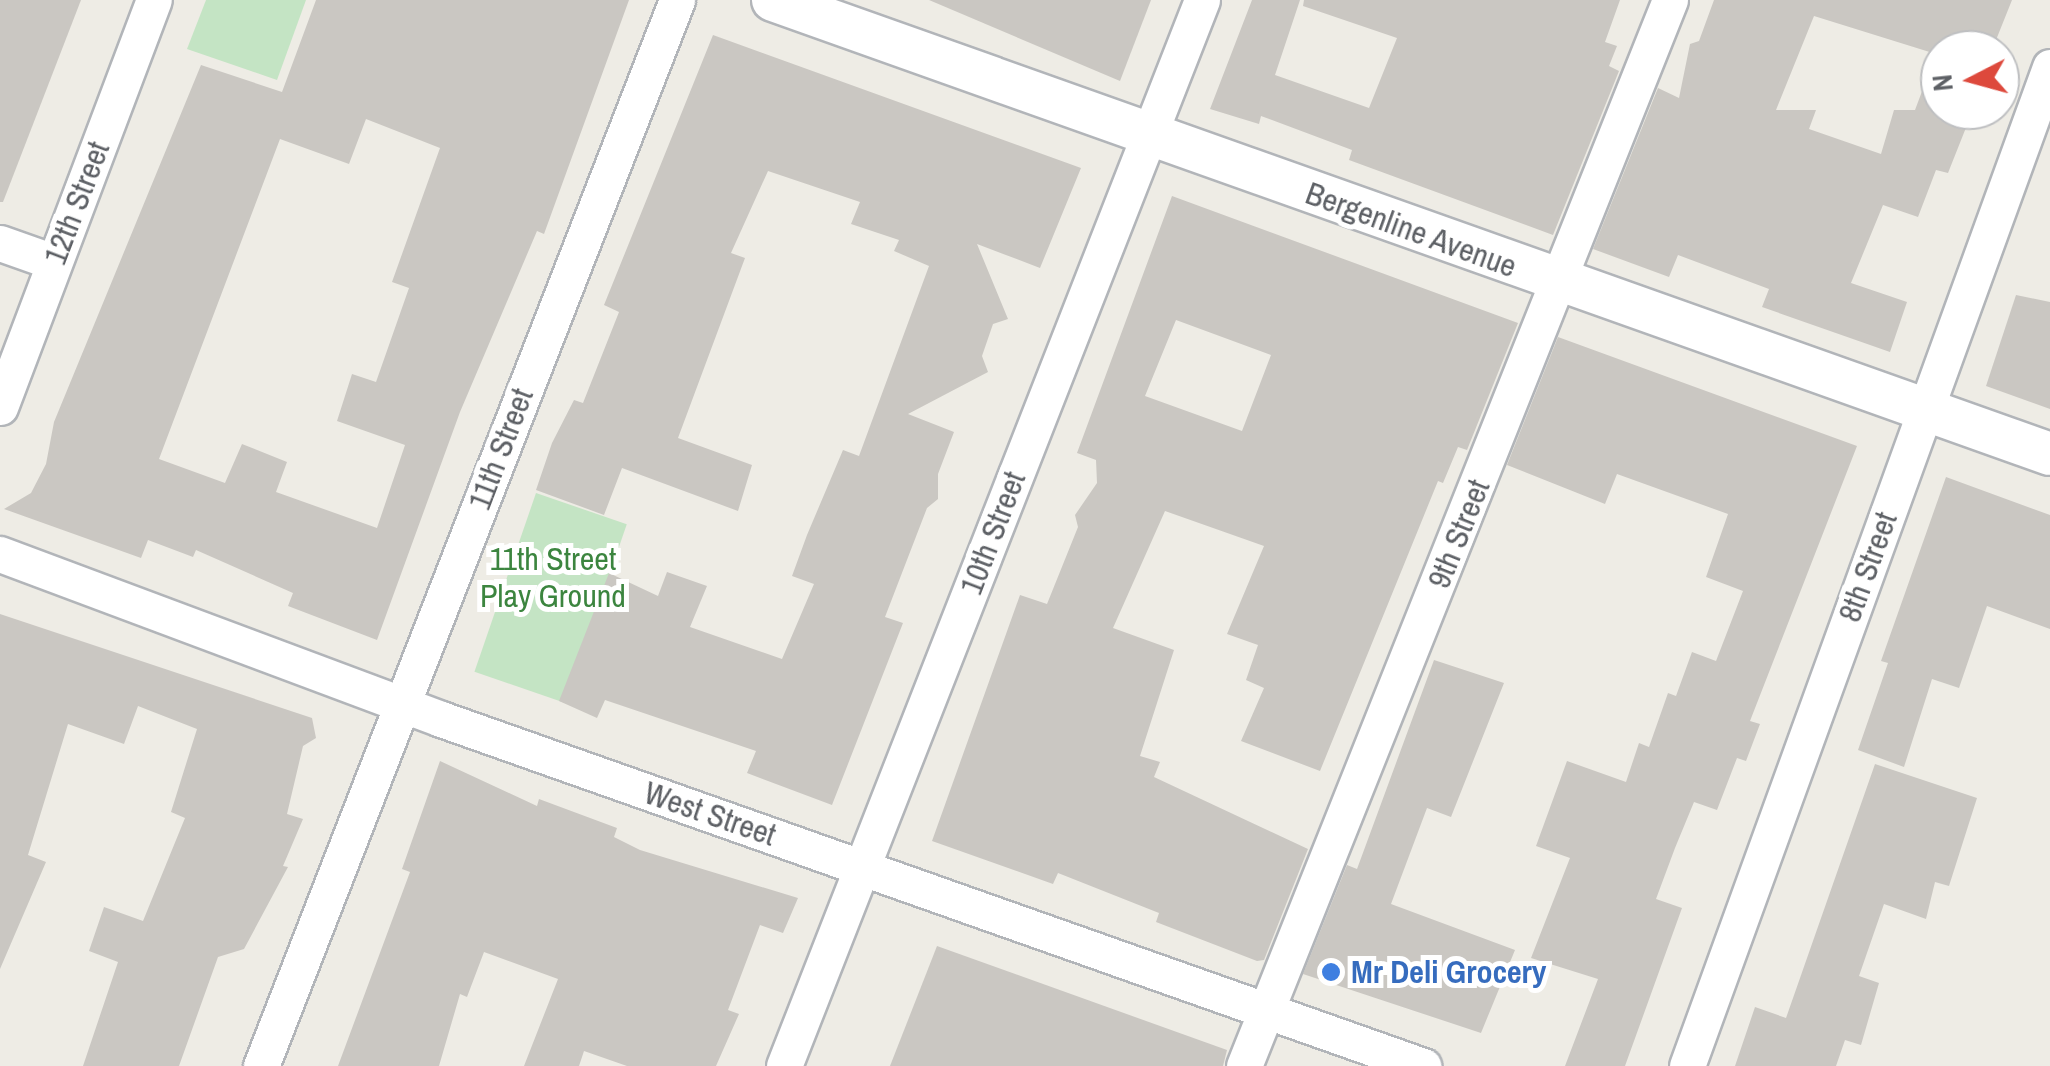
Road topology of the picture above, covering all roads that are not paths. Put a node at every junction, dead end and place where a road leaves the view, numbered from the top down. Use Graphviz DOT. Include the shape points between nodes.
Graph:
graph roads {
  1 [pos="154,0"];
  2 [pos="677,0"];
  3 [pos="774,0"];
  4 [pos="1202,0"];
  5 [pos="1670,0"];
  6 [pos="2050,67"];
  7 [pos="1149,137"];
  8 [pos="0,244"];
  9 [pos="54,262"];
  10 [pos="1562,285"];
  11 [pos="0,407"];
  12 [pos="1925,411"];
  13 [pos="2050,454"];
  14 [pos="0,554"];
  15 [pos="400,704"];
  16 [pos="861,868"];
  17 [pos="1265,1011"];
  18 [pos="261,1066"];
  19 [pos="784,1066"];
  20 [pos="1244,1066"];
  21 [pos="1424,1066"];
  22 [pos="1687,1066"];
  1 -- 9 [label="street, 12th Street"];
  2 -- 15 [label="street, 11th Street"];
  3 -- 7 [label="street, Bergenline Avenue"];
  4 -- 7 [label="street, 10th Street"];
  5 -- 10 [label="street, 9th Street"];
  6 -- 12 [label="street, 8th Street"];
  7 -- 10 [label="street, Bergenline Avenue"];
  7 -- 16 [label="street, 10th Street"];
  8 -- 9 [label="street"];
  9 -- 11 [label="street, 12th Street"];
  10 -- 12 [label="street, Bergenline Avenue"];
  10 -- 17 [label="street, 9th Street"];
  12 -- 13 [label="street, Bergenline Avenue"];
  12 -- 22 [label="street, 8th Street"];
  14 -- 15 [label="street, West Street"];
  15 -- 16 [label="street, West Street"];
  15 -- 18 [label="street, 11th Street"];
  16 -- 17 [label="street, West Street"];
  16 -- 19 [label="street, 10th Street"];
  17 -- 20 [label="street, 9th Street"];
  17 -- 21 [label="street, West Street"];
}
